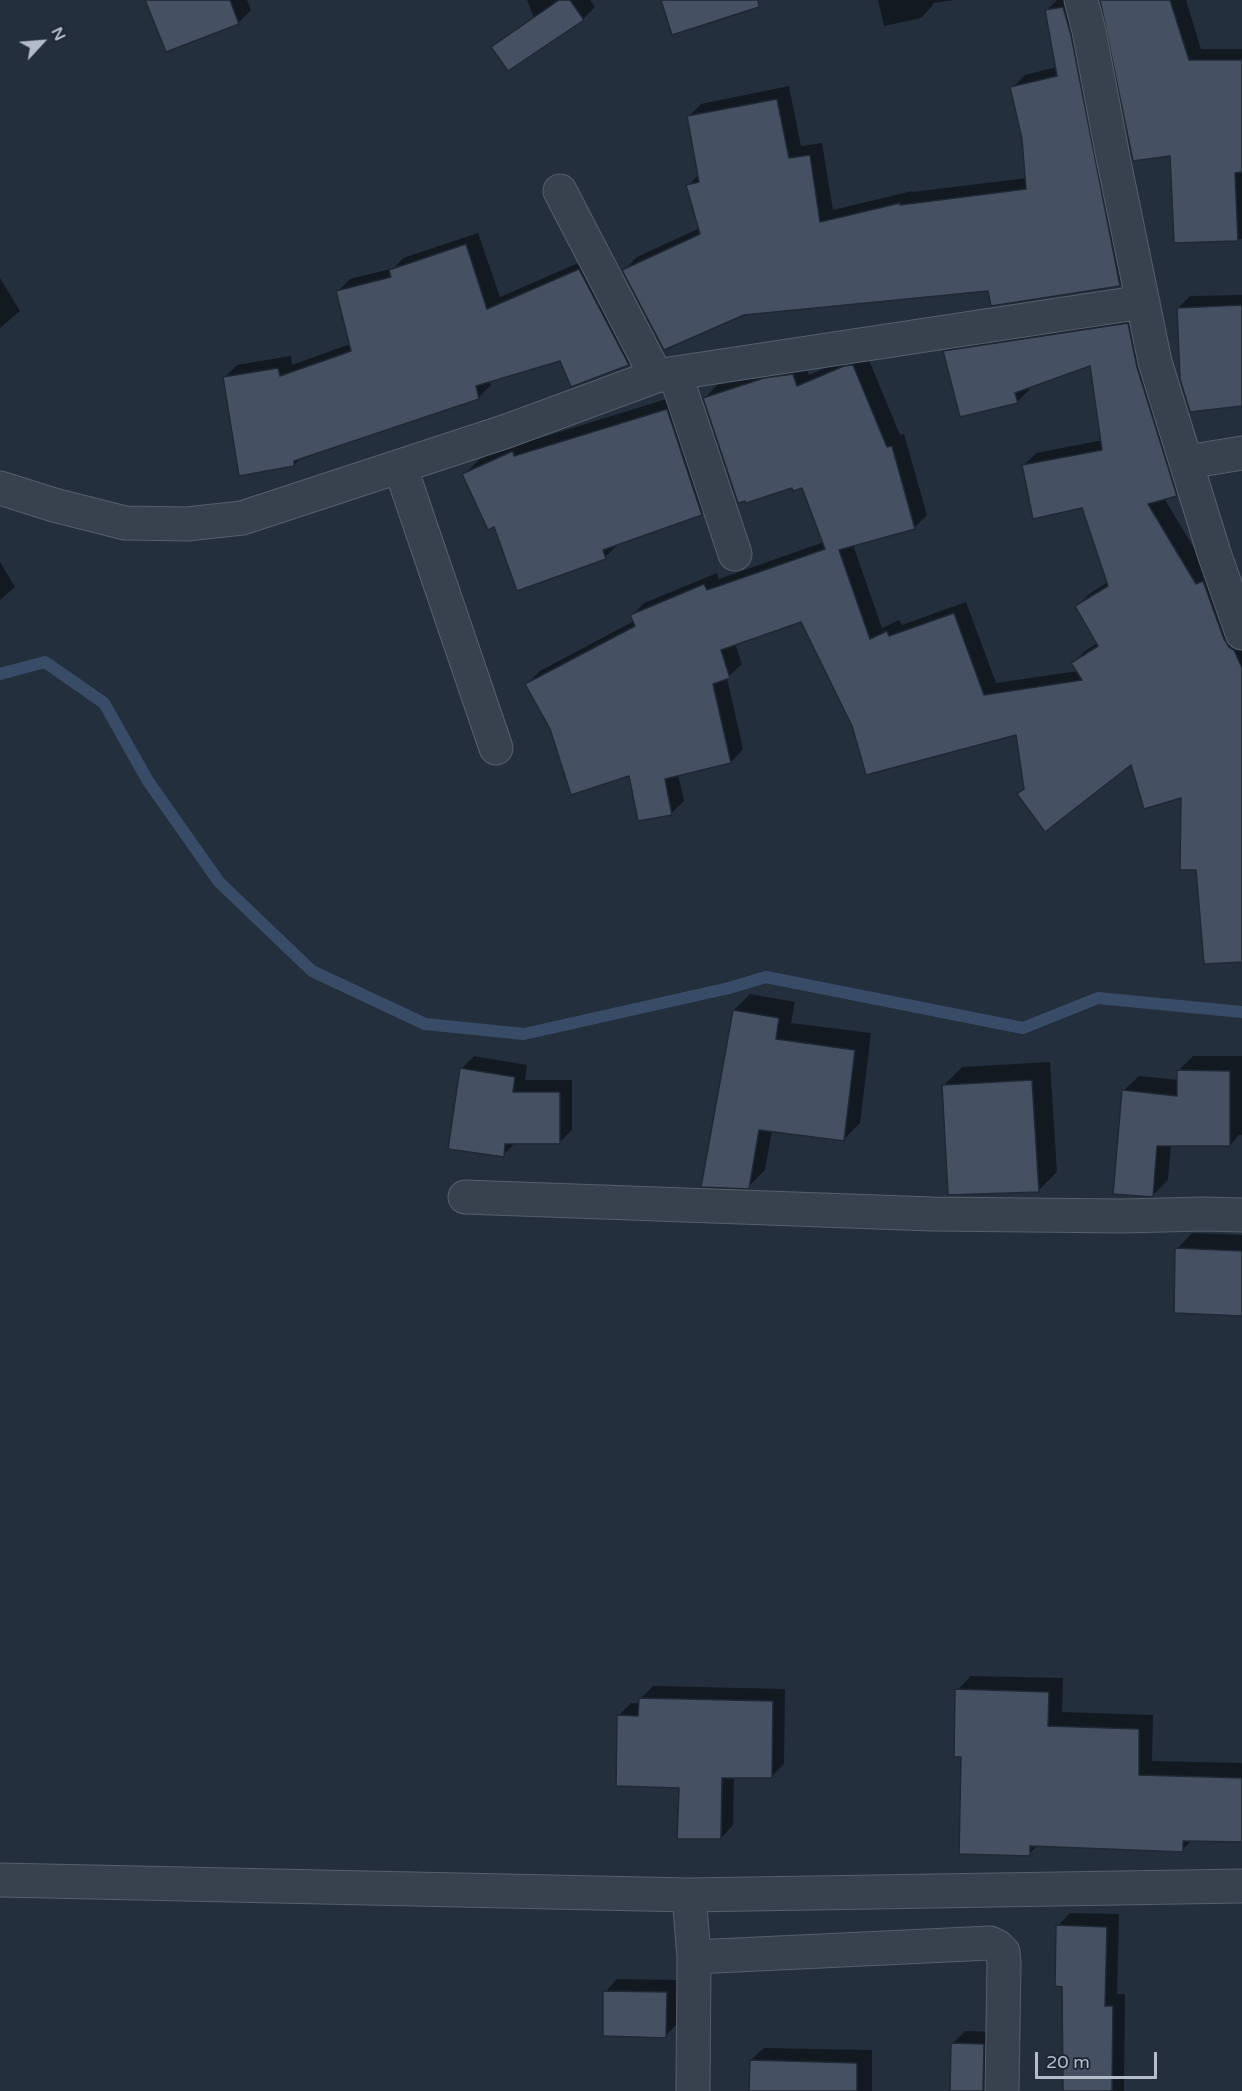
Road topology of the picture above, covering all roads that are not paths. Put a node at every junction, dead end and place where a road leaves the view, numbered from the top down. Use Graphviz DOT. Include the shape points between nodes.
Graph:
graph roads {
  1 [pos="1081,0"];
  2 [pos="560,191"];
  3 [pos="1143,302"];
  4 [pos="665,374"];
  5 [pos="1242,453"];
  6 [pos="1187,462"];
  7 [pos="400,466"];
  8 [pos="0,488"];
  9 [pos="735,554"];
  10 [pos="1242,633"];
  11 [pos="496,748"];
  12 [pos="465,1197"];
  13 [pos="1242,1215"];
  14 [pos="0,1880"];
  15 [pos="1242,1886"];
  16 [pos="689,1895"];
  17 [pos="694,1957"];
  18 [pos="693,2091"];
  19 [pos="1002,2091"];
  1 -- 3 [label="street"];
  2 -- 4 [label="street"];
  3 -- 4 [label="street"];
  3 -- 6 [label="street" via="1155,362"];
  4 -- 7 [label="street"];
  4 -- 9 [label="street"];
  5 -- 6 [label="street"];
  6 -- 10 [label="street"];
  7 -- 8 [label="street" via="242,518 187,524 125,523"];
  7 -- 11 [label="street"];
  12 -- 13 [label="street" via="932,1214"];
  14 -- 16 [label="street"];
  15 -- 16 [label="street"];
  16 -- 17 [label="street"];
  17 -- 18 [label="street"];
  17 -- 19 [label="street" via="990,1943 1003,1952 1004,1964"];
}
